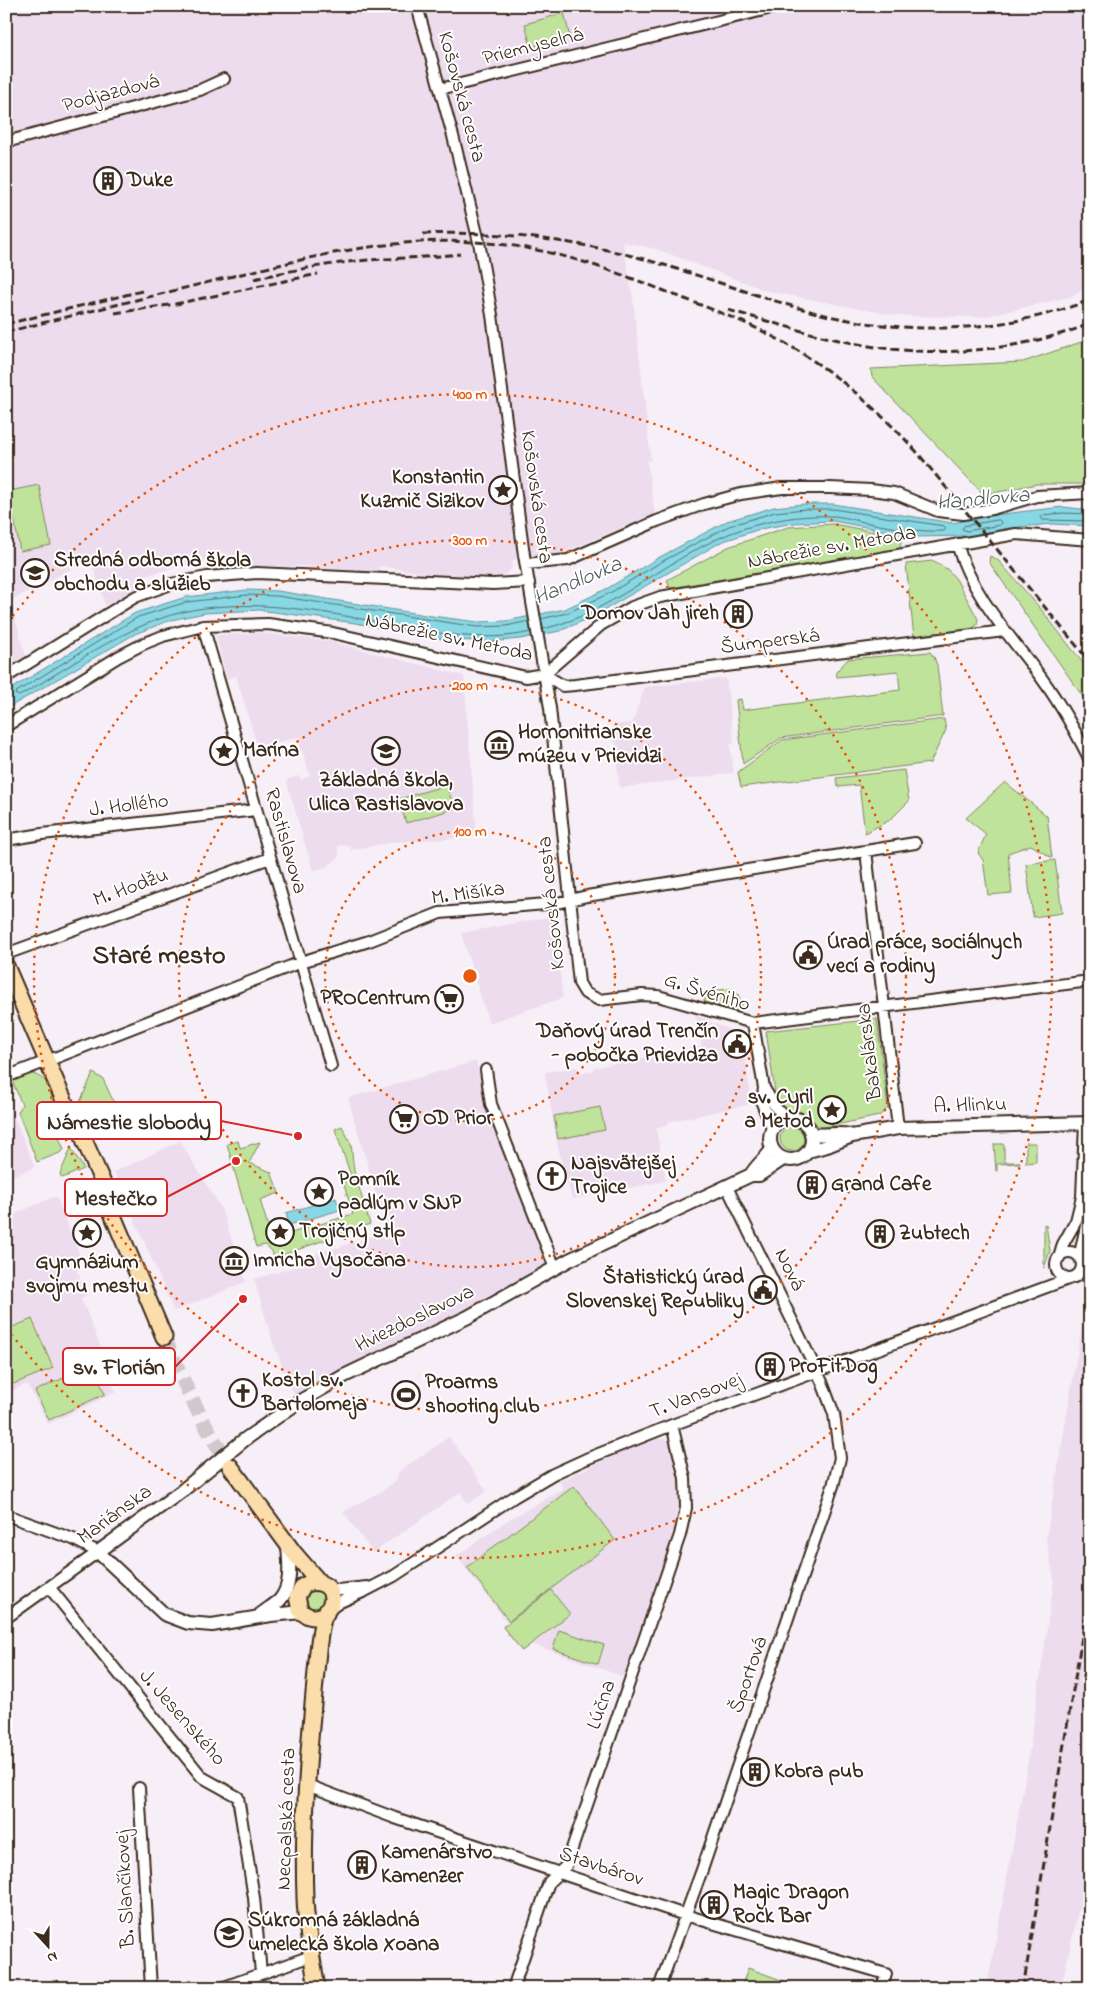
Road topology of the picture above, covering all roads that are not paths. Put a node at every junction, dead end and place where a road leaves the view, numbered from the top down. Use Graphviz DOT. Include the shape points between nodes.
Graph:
graph roads {
  1 [pos="417,6"];
  2 [pos="780,6"];
  3 [pos="224,79"];
  4 [pos="440,88"];
  5 [pos="6,142"];
  6 [pos="1090,493"];
  7 [pos="1090,540"];
  8 [pos="957,544"];
  9 [pos="526,564"];
  10 [pos="529,582"];
  11 [pos="204,626"];
  12 [pos="1004,631"];
  13 [pos="544,674"];
  14 [pos="6,677"];
  15 [pos="6,726"];
  16 [pos="1090,760"];
  17 [pos="256,810"];
  18 [pos="6,840"];
  19 [pos="915,844"];
  20 [pos="866,851"];
  21 [pos="270,858"];
  22 [pos="570,900"];
  23 [pos="6,954"];
  24 [pos="301,962"];
  25 [pos="6,966"];
  26 [pos="1090,981"];
  27 [pos="589,996"];
  28 [pos="884,1006"];
  29 [pos="753,1023"];
  30 [pos="47,1062"];
  31 [pos="331,1066"];
  32 [pos="486,1070"];
  33 [pos="6,1077"];
  34 [pos="764,1088"];
  35 [pos="787,1119"];
  36 [pos="1087,1123"];
  37 [pos="898,1128"];
  38 [pos="772,1130"];
  39 [pos="811,1134"];
  40 [pos="852,1136"];
  41 [pos="772,1149"];
  42 [pos="808,1151"];
  43 [pos="783,1159"];
  44 [pos="751,1175"];
  45 [pos="727,1187"];
  46 [pos="1090,1208"];
  47 [pos="1059,1258"];
  48 [pos="1081,1260"];
  49 [pos="555,1268"];
  50 [pos="1057,1270"];
  51 [pos="1071,1278"];
  52 [pos="1050,1285"];
  53 [pos="164,1337"];
  54 [pos="817,1371"];
  55 [pos="672,1425"];
  56 [pos="244,1440"];
  57 [pos="230,1466"];
  58 [pos="6,1515"];
  59 [pos="291,1548"];
  60 [pos="98,1552"];
  61 [pos="324,1585"];
  62 [pos="376,1586"];
  63 [pos="49,1587"];
  64 [pos="300,1592"];
  65 [pos="327,1612"];
  66 [pos="305,1614"];
  67 [pos="271,1615"];
  68 [pos="256,1617"];
  69 [pos="6,1618"];
  70 [pos="318,1651"];
  71 [pos="307,1785"];
  72 [pos="139,1788"];
  73 [pos="559,1873"];
  74 [pos="685,1915"];
  75 [pos="311,1956"];
  76 [pos="261,1973"];
  77 [pos="151,1988"];
  78 [pos="222,1988"];
  79 [pos="317,1988"];
  80 [pos="513,1988"];
  81 [pos="659,1988"];
  82 [pos="882,1988"];
  1 -- 4 [label="street, Košovská cesta"];
  2 -- 4 [label="street, Priemyselná"];
  3 -- 5 [label="street, Podjazdová" via="200,90"];
  4 -- 9 [label="street, Košovská cesta" via="484,270"];
  6 -- 9 [label="street" via="1037,496 963,514 938,511 894,493 782,488 704,504 568,560"];
  7 -- 8 [label="street, Nábrežie sv. Metoda" via="1016,534"];
  8 -- 12 [label="street" via="961,559"];
  8 -- 13 [label="street, Nábrežie sv. Metoda" via="660,597 632,607 600,625"];
  9 -- 10 [label="street, Košovská cesta"];
  10 -- 13 [label="street, Košovská cesta"];
  10 -- 14 [label="street" via="493,584 257,573 207,576 135,597"];
  11 -- 13 [label="street, Nábrežie sv. Metoda" via="268,624 333,633 526,677"];
  11 -- 15 [label="street, Nábrežie sv. Metoda" via="143,644"];
  11 -- 17 [label="street, Rastislavova"];
  12 -- 13 [label="street, Šumperská" via="563,686"];
  12 -- 16 [label="street" via="1058,703"];
  13 -- 22 [label="street, Košovská cesta"];
  17 -- 18 [label="street, J. Hollého"];
  17 -- 21 [label="street, Rastislavova"];
  19 -- 20 [label="street, M. Mišíka"];
  20 -- 22 [label="street, M. Mišíka"];
  20 -- 28 [label="street, Bakalárska"];
  21 -- 23 [label="street, M. Hodžu"];
  21 -- 24 [label="street, Rastislavova"];
  22 -- 24 [label="street, M. Mišíka" via="440,913 369,941"];
  22 -- 27 [label="street, Košovská cesta" via="579,982"];
  24 -- 30 [label="street, M. Mišíka"];
  24 -- 31 [label="street, Rastislavova"];
  25 -- 30 [label="main road"];
  26 -- 28 [label="street"];
  27 -- 29 [label="street, G. Švéniho" via="599,1000 658,996"];
  28 -- 29 [label="street"];
  28 -- 37 [label="street, Bakalárska"];
  29 -- 34 [label="street, G. Švéniho"];
  30 -- 33 [label="street, M. Mišíka"];
  30 -- 53 [label="main road" via="66,1105 80,1126"];
  32 -- 49 [label="street" via="491,1104"];
  34 -- 35 [label="street, G. Švéniho"];
  34 -- 38 [label="street, G. Švéniho" via="762,1103"];
  35 -- 38 [label="street"];
  35 -- 39 [label="street" via="802,1122"];
  36 -- 37 [label="street, A. Hlinku"];
  36 -- 47 [label="street" via="1082,1197 1076,1221"];
  37 -- 40 [label="street, A. Hlinku"];
  38 -- 41 [label="street"];
  39 -- 40 [label="street, A. Hlinku"];
  39 -- 42 [label="street"];
  40 -- 42 [label="street, A. Hlinku"];
  41 -- 43 [label="street"];
  41 -- 44 [label="street, A. Hlinku"];
  42 -- 43 [label="street, A. Hlinku" via="797,1159"];
  43 -- 44 [label="street, A. Hlinku" via="759,1175"];
  44 -- 45 [label="street, A. Hlinku"];
  45 -- 49 [label="street, A. Hlinku"];
  45 -- 54 [label="street, Nová"];
  46 -- 48 [label="street"];
  47 -- 48 [label="street" via="1071,1253"];
  47 -- 50 [label="street"];
  48 -- 51 [label="street" via="1079,1273"];
  49 -- 56 [label="street, Hviezdoslavova" via="468,1317 344,1376"];
  50 -- 51 [label="street" via="1064,1277"];
  50 -- 52 [label="street"];
  51 -- 52 [label="street, T. Vansovej"];
  52 -- 54 [label="street, T. Vansovej"];
  54 -- 55 [label="street, T. Vansovej"];
  54 -- 74 [label="street, Športová" via="834,1414 840,1458"];
  55 -- 62 [label="street, T. Vansovej" via="553,1474"];
  55 -- 73 [label="street, Lúčna" via="685,1478 686,1508 680,1534 566,1866"];
  56 -- 60 [label="street, Mariánska" via="183,1490"];
  57 -- 59 [label="main road"];
  58 -- 60 [label="street" via="73,1539"];
  59 -- 61 [label="main road"];
  59 -- 64 [label="main road"];
  59 -- 68 [label="street" via="287,1587 278,1602"];
  60 -- 63 [label="street, Mariánska"];
  60 -- 68 [label="street" via="164,1614 188,1623 212,1625"];
  61 -- 62 [label="street, T. Vansovej" via="338,1590"];
  61 -- 64 [label="main road" via="311,1582"];
  61 -- 65 [label="main road" via="332,1598"];
  62 -- 65 [label="street, T. Vansovej" via="340,1602"];
  63 -- 69 [label="street, Mariánska"];
  63 -- 76 [label="street, J. Jesenského" via="202,1777 238,1797 254,1898"];
  64 -- 66 [label="main road" via="298,1607"];
  64 -- 67 [label="street"];
  65 -- 66 [label="main road" via="317,1617"];
  65 -- 70 [label="main road, Necpalská cesta"];
  66 -- 67 [label="street"];
  66 -- 70 [label="main road, Necpalská cesta"];
  67 -- 68 [label="street"];
  70 -- 71 [label="main road, Necpalská cesta"];
  71 -- 73 [label="street, Stavbárov"];
  71 -- 75 [label="main road, Necpalská cesta" via="304,1899"];
  72 -- 77 [label="street, B. Slančíkovej"];
  73 -- 74 [label="street, Stavbárov"];
  73 -- 80 [label="street, Lúčna" via="549,1882"];
  74 -- 81 [label="street, Športová"];
  74 -- 82 [label="street, Stavbárov" via="886,1974"];
  75 -- 76 [label="street"];
  75 -- 79 [label="main road, Necpalská cesta"];
  76 -- 78 [label="street"];
}
